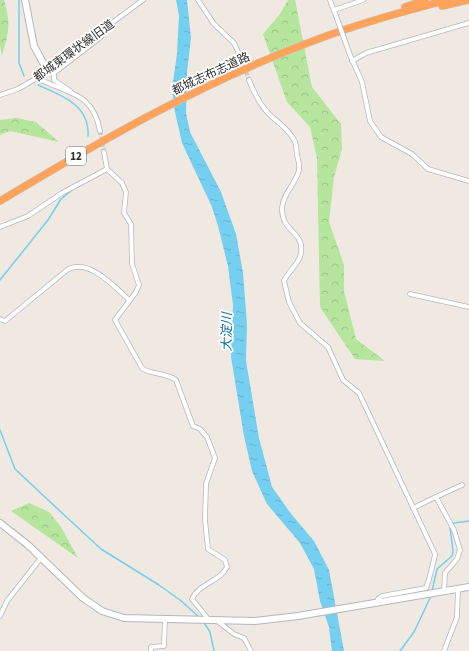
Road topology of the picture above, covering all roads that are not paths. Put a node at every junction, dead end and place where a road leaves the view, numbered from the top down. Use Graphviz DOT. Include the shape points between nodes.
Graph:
graph roads {
  1 [pos="25,0"];
  2 [pos="143,0"];
  3 [pos="198,0"];
  4 [pos="330,0"];
  5 [pos="363,0"];
  6 [pos="425,0"];
  7 [pos="447,0"];
  8 [pos="469,0"];
  9 [pos="334,12"];
  10 [pos="469,23"];
  11 [pos="355,26"];
  12 [pos="100,32"];
  13 [pos="242,60"];
  14 [pos="352,60"];
  15 [pos="47,70"];
  16 [pos="37,78"];
  17 [pos="249,80"];
  18 [pos="70,90"];
  19 [pos="0,94"];
  20 [pos="100,131"];
  21 [pos="104,152"];
  22 [pos="107,169"];
  23 [pos="469,180"];
  24 [pos="0,201"];
  25 [pos="0,227"];
  26 [pos="410,294"];
  27 [pos="129,300"];
  28 [pos="469,307"];
  29 [pos="0,319"];
  30 [pos="462,485"];
  31 [pos="436,497"];
  32 [pos="413,508"];
  33 [pos="0,523"];
  34 [pos="41,558"];
  35 [pos="469,587"];
  36 [pos="458,589"];
  37 [pos="443,592"];
  38 [pos="377,603"];
  39 [pos="0,616"];
  40 [pos="165,619"];
  41 [pos="207,620"];
  42 [pos="151,651"];
  43 [pos="251,651"];
  44 [pos="444,651"];
  1 -- 15 [label="street" via="34,46"];
  2 -- 12 [label="street, 都城東環状線旧道"];
  3 -- 13 [label="street" via="214,24 234,42"];
  4 -- 9 [label="street"];
  5 -- 9 [label="street"];
  6 -- 11 [label="highway"];
  7 -- 11 [label="highway, 都城志布志道路 / 12"];
  8 -- 11 [label="highway"];
  9 -- 14 [label="street, bridge"];
  10 -- 14 [label="street" via="366,53"];
  11 -- 24 [label="highway, 都城志布志道路 / 12" via="312,41 212,85 108,138"];
  12 -- 15 [label="street, 都城東環状線旧道"];
  12 -- 18 [label="street" via="102,36 54,73 54,80"];
  14 -- 23 [label="street" via="362,82 370,121 381,137 412,154 428,169"];
  15 -- 16 [label="street, 都城東環状線旧道"];
  16 -- 18 [label="street"];
  16 -- 19 [label="street, 都城東環状線旧道" via="18,89"];
  17 -- 32 [label="street" via="254,94 267,112 294,138 296,145 300,168 285,195 282,209 286,227 298,236 301,242 300,260 284,281 290,302 300,323 330,350 343,380 359,393"];
  18 -- 20 [label="street" via="87,102 98,121"];
  21 -- 22 [label="street"];
  22 -- 25 [label="street" via="62,193 28,216"];
  22 -- 27 [label="street" via="122,183 126,192 124,214 131,224 132,264 139,285"];
  26 -- 28 [label="street"];
  27 -- 29 [label="street" via="100,274 77,266 67,270 5,321"];
  27 -- 41 [label="street" via="116,317 118,326 142,368 176,380 193,426 200,429 207,438 215,458 206,484 205,520 208,549 225,560 227,567 221,575 200,588 192,599"];
  30 -- 31 [label="street"];
  31 -- 32 [label="street"];
  31 -- 37 [label="street" via="454,530 460,550 457,559 445,573"];
  32 -- 38 [label="street" via="436,558 431,567 428,585 423,589 382,596"];
  33 -- 34 [label="street"];
  34 -- 39 [label="street" via="11,595"];
  34 -- 40 [label="street" via="83,598 102,611 124,618"];
  35 -- 36 [label="street"];
  36 -- 37 [label="street"];
  36 -- 44 [label="street" via="457,617"];
  37 -- 38 [label="street"];
  38 -- 41 [label="street" via="255,621"];
  40 -- 41 [label="street"];
  40 -- 42 [label="street" via="164,646 151,647"];
  41 -- 43 [label="street" via="244,638"];
}
